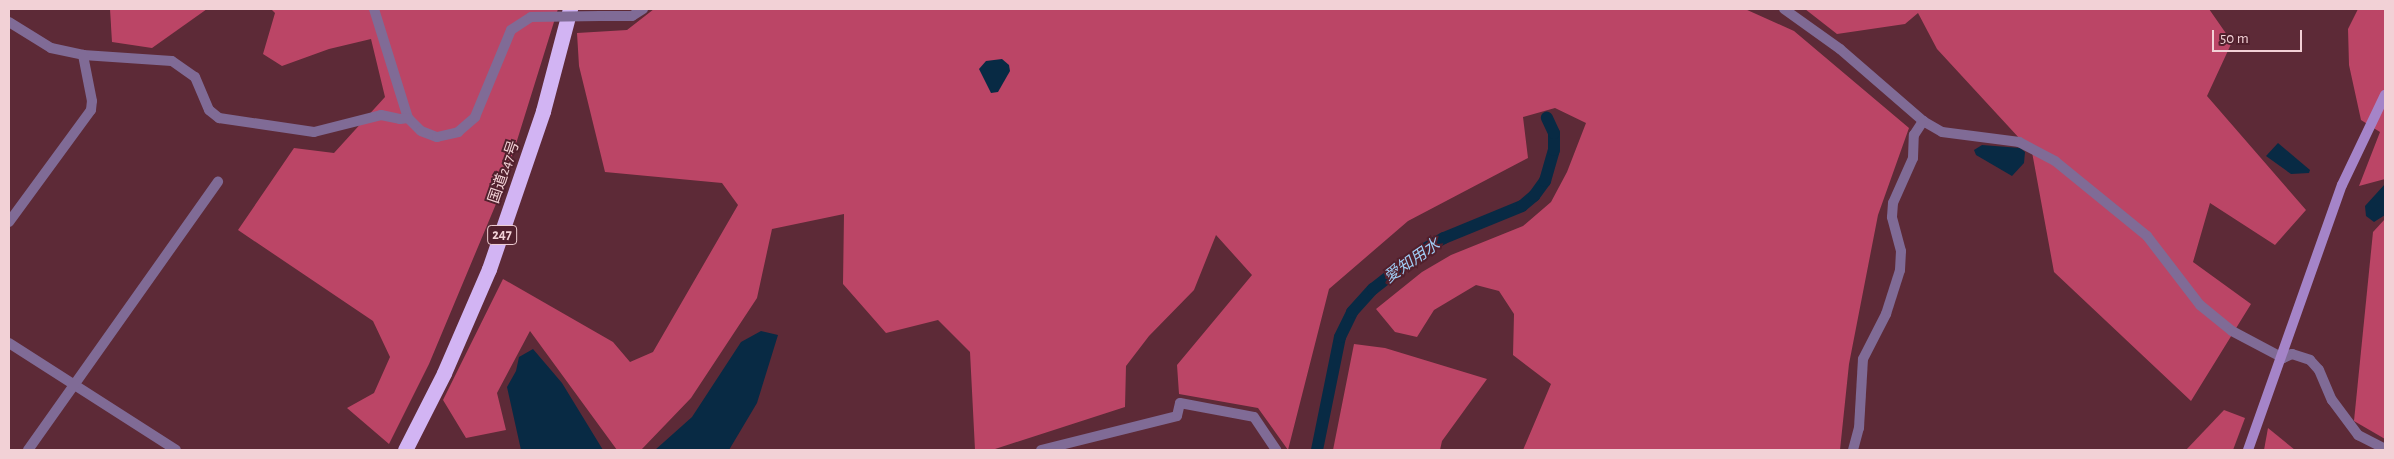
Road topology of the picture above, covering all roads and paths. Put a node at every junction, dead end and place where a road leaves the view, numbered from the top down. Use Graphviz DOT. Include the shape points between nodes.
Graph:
graph roads {
  1 [pos="374,9"];
  2 [pos="570,9"];
  3 [pos="643,9"];
  4 [pos="1784,9"];
  5 [pos="9,22"];
  6 [pos="84,55"];
  7 [pos="2385,95"];
  8 [pos="408,118"];
  9 [pos="1923,121"];
  10 [pos="218,182"];
  11 [pos="9,222"];
  12 [pos="9,343"];
  13 [pos="2283,358"];
  14 [pos="75,386"];
  15 [pos="2385,449"];
  16 [pos="28,450"];
  17 [pos="176,450"];
  18 [pos="405,450"];
  19 [pos="1041,450"];
  20 [pos="1276,450"];
  21 [pos="1853,450"];
  22 [pos="2248,450"];
  1 -- 8 [label="street"];
  2 -- 18 [label="highway, 国道247号 / 247" via="543,111 489,269 444,373"];
  3 -- 8 [label="street, bridge" via="632,16 531,17 511,30 486,95 467,126 447,136 437,137 421,131"];
  4 -- 9 [label="street" via="1840,49"];
  5 -- 6 [label="street" via="44,45"];
  6 -- 8 [label="street" via="172,61 195,77 209,110 219,118 314,132 381,115 400,120"];
  6 -- 11 [label="street" via="91,110"];
  7 -- 13 [label="street" via="2342,185"];
  9 -- 13 [label="street" via="1942,132 2019,142 2042,152 2148,236 2200,305 2232,331"];
  9 -- 21 [label="street" via="1914,135 1913,158 1893,203 1901,263 1886,314 1863,359 1858,428"];
  10 -- 14 [label="street"];
  12 -- 14 [label="street"];
  13 -- 15 [label="street" via="2292,354 2310,360 2319,370 2332,400 2358,435"];
  13 -- 22 [label="street"];
  14 -- 16 [label="street"];
  14 -- 17 [label="street"];
  19 -- 20 [label="street" via="1177,416 1180,403 1254,417"];
}
